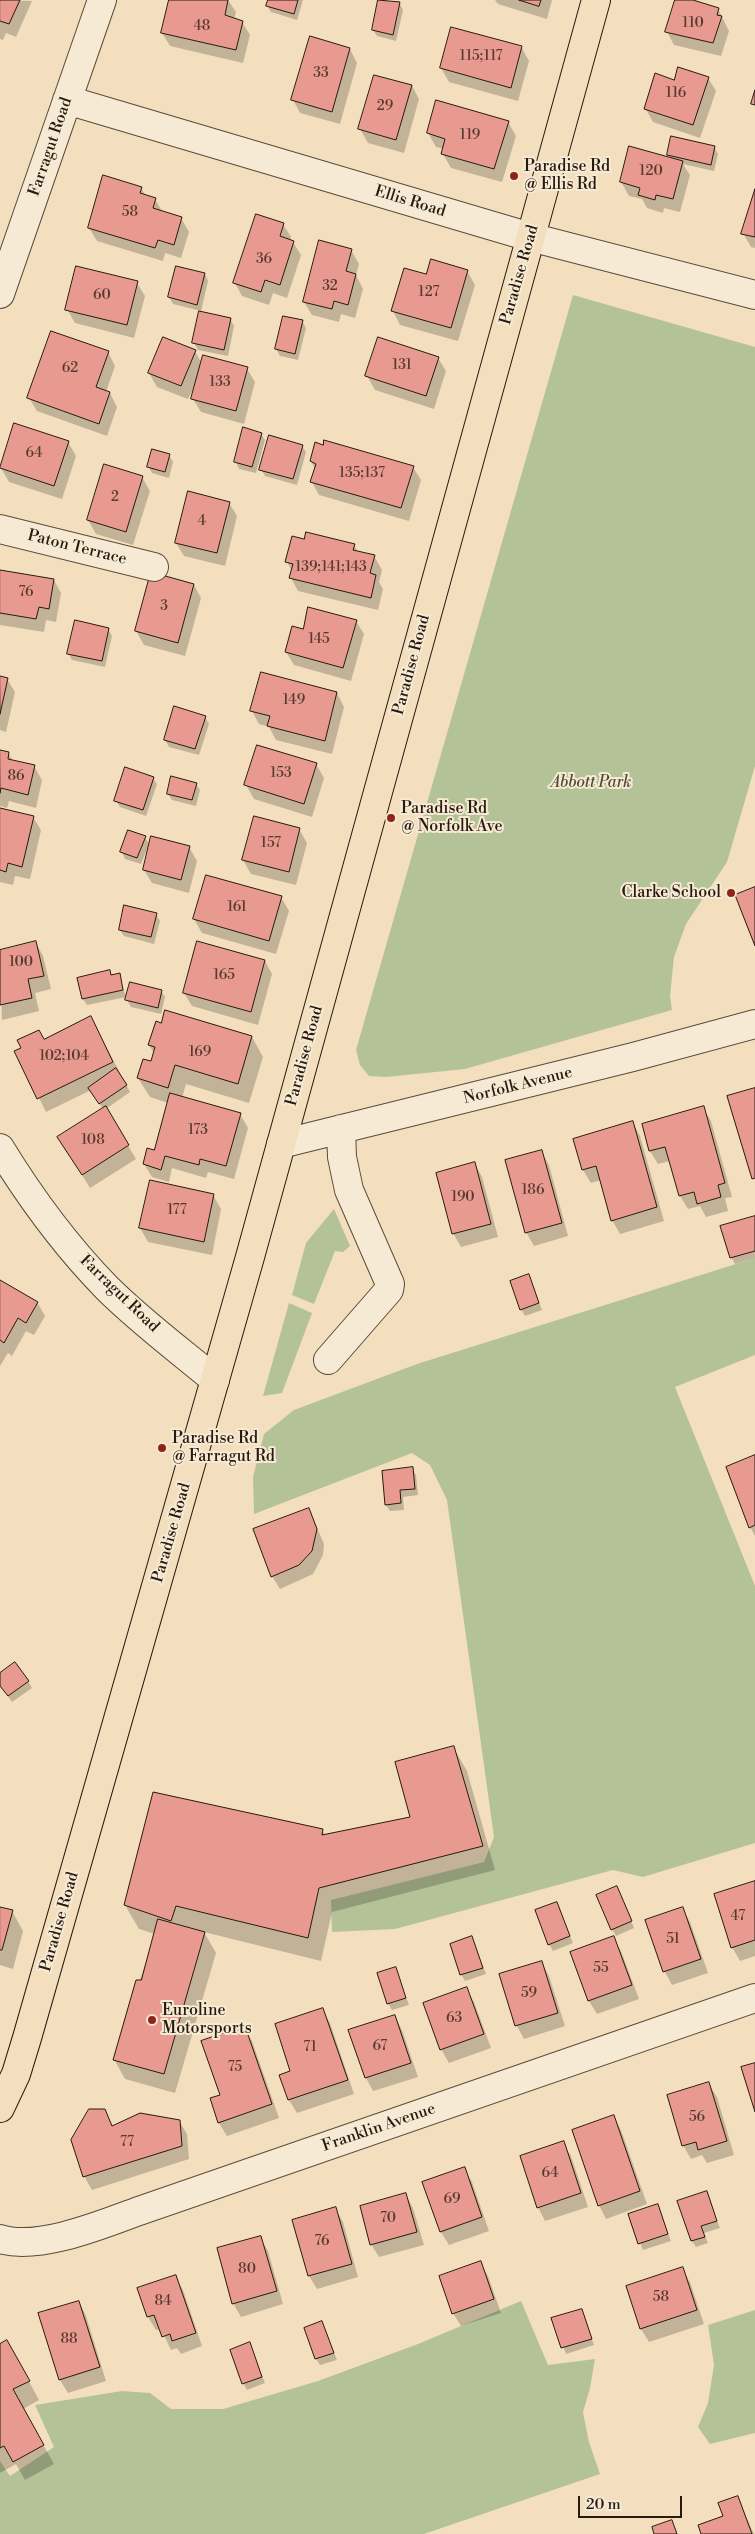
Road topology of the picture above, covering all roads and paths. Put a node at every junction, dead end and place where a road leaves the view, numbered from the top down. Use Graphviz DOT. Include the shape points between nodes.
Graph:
graph roads {
  1 [pos="102,0"];
  2 [pos="596,0"];
  3 [pos="68,100"];
  4 [pos="530,237"];
  5 [pos="0,294"];
  6 [pos="755,296"];
  7 [pos="0,528"];
  8 [pos="154,567"];
  9 [pos="755,1024"];
  10 [pos="341,1129"];
  11 [pos="281,1144"];
  12 [pos="0,1148"];
  13 [pos="10,1182"];
  14 [pos="328,1360"];
  15 [pos="215,1380"];
  16 [pos="755,1998"];
  17 [pos="8,2071"];
  18 [pos="0,2108"];
  19 [pos="0,2239"];
  1 -- 3 [label="street, Farragut Road"];
  2 -- 4 [label="highway, Paradise Road"];
  3 -- 4 [label="street, Ellis Road"];
  3 -- 5 [label="street, Farragut Road"];
  4 -- 6 [label="street, Ellis Road"];
  4 -- 11 [label="highway, Paradise Road"];
  7 -- 8 [label="street, Paton Terrace"];
  9 -- 10 [label="street, Norfolk Avenue"];
  10 -- 11 [label="street, Norfolk Avenue"];
  10 -- 14 [label="street" via="342,1157 349,1190 390,1284 389,1290"];
  11 -- 15 [label="highway, Paradise Road"];
  12 -- 13 [label="street, Farragut Road"];
  13 -- 15 [label="street, Farragut Road" via="108,1288"];
  15 -- 17 [label="highway, Paradise Road"];
  16 -- 19 [label="street, Franklin Avenue" via="80,2234 36,2240"];
  17 -- 18 [label="highway, Paradise Road"];
}
